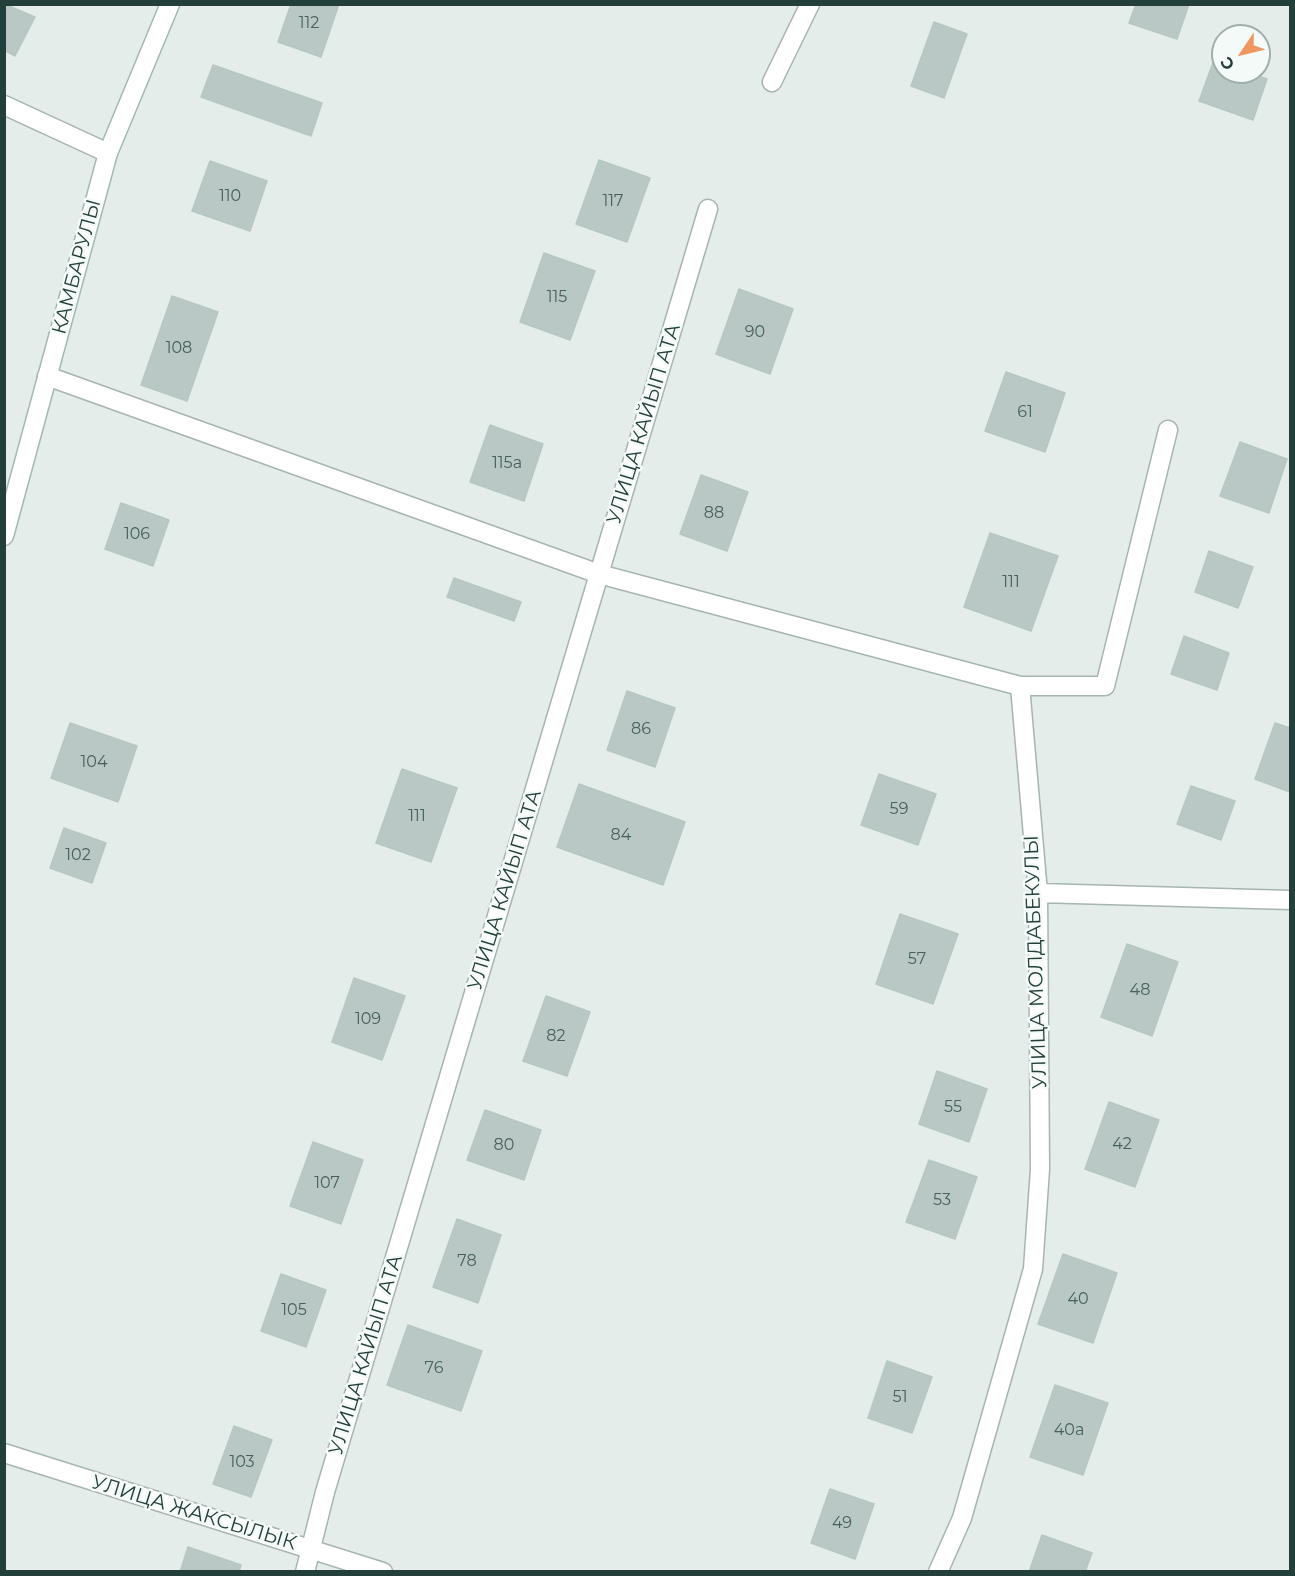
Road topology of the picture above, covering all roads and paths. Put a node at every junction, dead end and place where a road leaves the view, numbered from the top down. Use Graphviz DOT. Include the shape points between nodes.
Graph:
graph roads {
  1 [pos="170,4"];
  2 [pos="810,4"];
  3 [pos="772,82"];
  4 [pos="4,105"];
  5 [pos="108,153"];
  6 [pos="708,209"];
  7 [pos="47,376"];
  8 [pos="1168,430"];
  9 [pos="4,536"];
  10 [pos="599,574"];
  11 [pos="1020,686"];
  12 [pos="1038,893"];
  13 [pos="1290,900"];
  14 [pos="4,1453"];
  15 [pos="310,1549"];
  16 [pos="305,1572"];
  17 [pos="383,1572"];
  18 [pos="938,1572"];
  1 -- 5 [label="street, КАМБАРУЛЫ"];
  2 -- 3 [label="street"];
  4 -- 5 [label="street"];
  5 -- 7 [label="street, КАМБАРУЛЫ"];
  6 -- 10 [label="street, УЛИЦА КАЙЫП АТА"];
  7 -- 9 [label="street, КАМБАРУЛЫ"];
  7 -- 10 [label="street"];
  8 -- 11 [label="street" via="1105,686"];
  10 -- 11 [label="street"];
  10 -- 15 [label="street, УЛИЦА КАЙЫП АТА"];
  11 -- 12 [label="street, УЛИЦА МОЛДАБЕКУЛЫ"];
  12 -- 13 [label="street"];
  12 -- 18 [label="street, УЛИЦА МОЛДАБЕКУЛЫ" via="1040,1169 1033,1269 962,1518"];
  14 -- 15 [label="street, УЛИЦА ЖАКСЫЛЫК"];
  15 -- 16 [label="street, УЛИЦА КАЙЫП АТА"];
  15 -- 17 [label="street, УЛИЦА ЖАКСЫЛЫК"];
}
